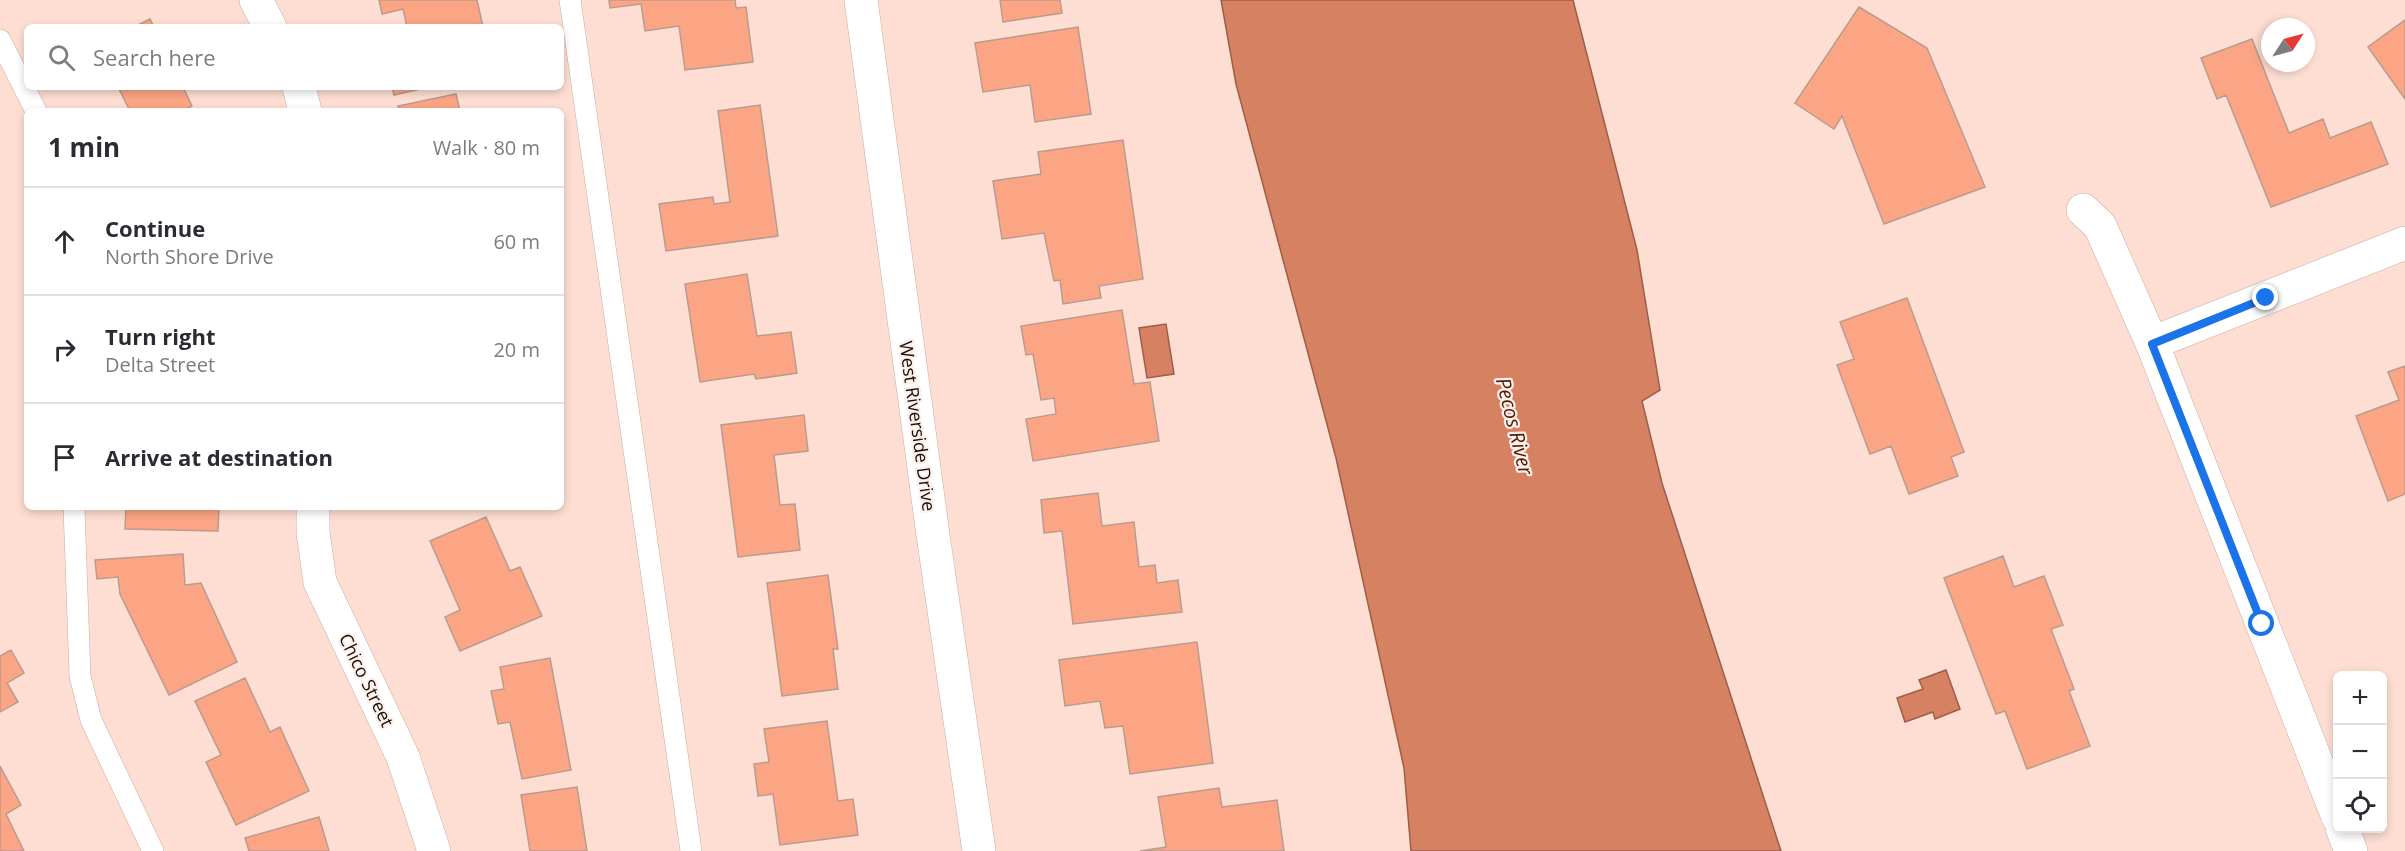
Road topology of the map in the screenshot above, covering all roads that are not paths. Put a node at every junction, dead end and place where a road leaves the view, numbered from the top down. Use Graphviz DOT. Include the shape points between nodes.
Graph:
graph roads {
  1 [pos="256,0"];
  2 [pos="570,0"];
  3 [pos="861,0"];
  4 [pos="268,24"];
  5 [pos="0,40"];
  6 [pos="24,87"];
  7 [pos="25,90"];
  8 [pos="299,90"];
  9 [pos="34,108"];
  10 [pos="304,108"];
  11 [pos="2083,210"];
  12 [pos="2405,243"];
  13 [pos="2152,344"];
  14 [pos="74,510"];
  15 [pos="313,510"];
  16 [pos="2333,807"];
  17 [pos="2344,833"];
  18 [pos="153,851"];
  19 [pos="434,851"];
  20 [pos="691,851"];
  21 [pos="979,851"];
  22 [pos="2351,851"];
  1 -- 4 [label="street"];
  2 -- 20 [label="lane"];
  3 -- 21 [label="street, West Riverside Drive"];
  5 -- 6 [label="lane"];
  7 -- 9 [label="lane"];
  8 -- 10 [label="street"];
  11 -- 13 [label="street" via="2105,234"];
  12 -- 13 [label="street"];
  13 -- 16 [label="street"];
  14 -- 18 [label="lane" via="80,676 91,720"];
  15 -- 19 [label="street, Chico Street" via="320,582 404,757"];
  17 -- 22 [label="street"];
}
